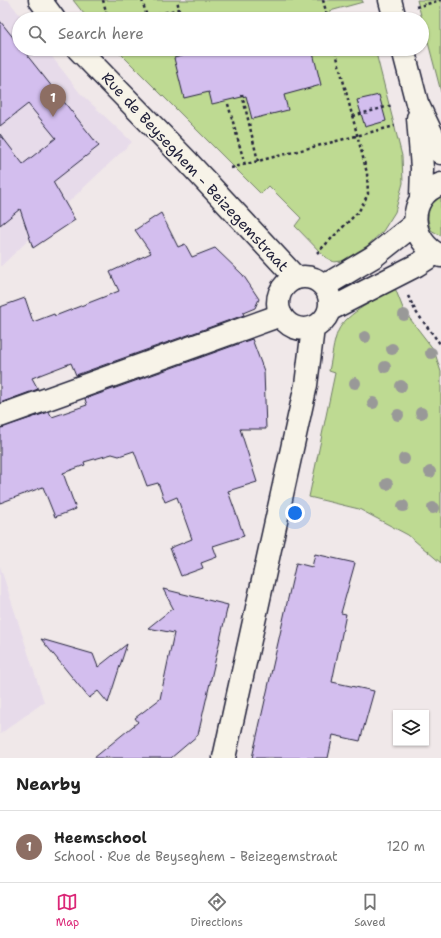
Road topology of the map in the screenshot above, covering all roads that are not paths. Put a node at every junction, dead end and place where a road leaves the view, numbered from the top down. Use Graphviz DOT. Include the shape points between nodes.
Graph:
graph roads {
  1 [pos="40,0"];
  2 [pos="390,0"];
  3 [pos="49,12"];
  4 [pos="393,12"];
  5 [pos="85,56"];
  6 [pos="405,56"];
  7 [pos="417,103"];
  8 [pos="441,152"];
  9 [pos="441,184"];
  10 [pos="421,197"];
  11 [pos="416,223"];
  12 [pos="440,256"];
  13 [pos="296,278"];
  14 [pos="324,286"];
  15 [pos="329,310"];
  16 [pos="281,315"];
  17 [pos="313,328"];
  18 [pos="0,416"];
  19 [pos="229,731"];
  20 [pos="207,758"];
  21 [pos="224,758"];
  1 -- 3 [label="street"];
  2 -- 4 [label="street"];
  5 -- 13 [label="street, Rue de Beyseghem - Beizegemstraat"];
  6 -- 7 [label="street"];
  7 -- 8 [label="street"];
  7 -- 10 [label="street" via="422,168"];
  9 -- 10 [label="street"];
  10 -- 11 [label="street"];
  11 -- 12 [label="street" via="424,244"];
  11 -- 14 [label="street" via="373,257"];
  12 -- 15 [label="street"];
  13 -- 14 [label="street, Rue de Beyseghem - Beizegemstraat" via="314,279"];
  13 -- 16 [label="street, Rue de Beyseghem - Beizegemstraat" via="285,285 279,296"];
  14 -- 15 [label="street" via="330,298"];
  15 -- 17 [label="street" via="323,321"];
  16 -- 17 [label="street" via="294,327"];
  16 -- 18 [label="street"];
  17 -- 19 [label="street" via="306,385"];
  19 -- 20 [label="street"];
  19 -- 21 [label="street"];
}
